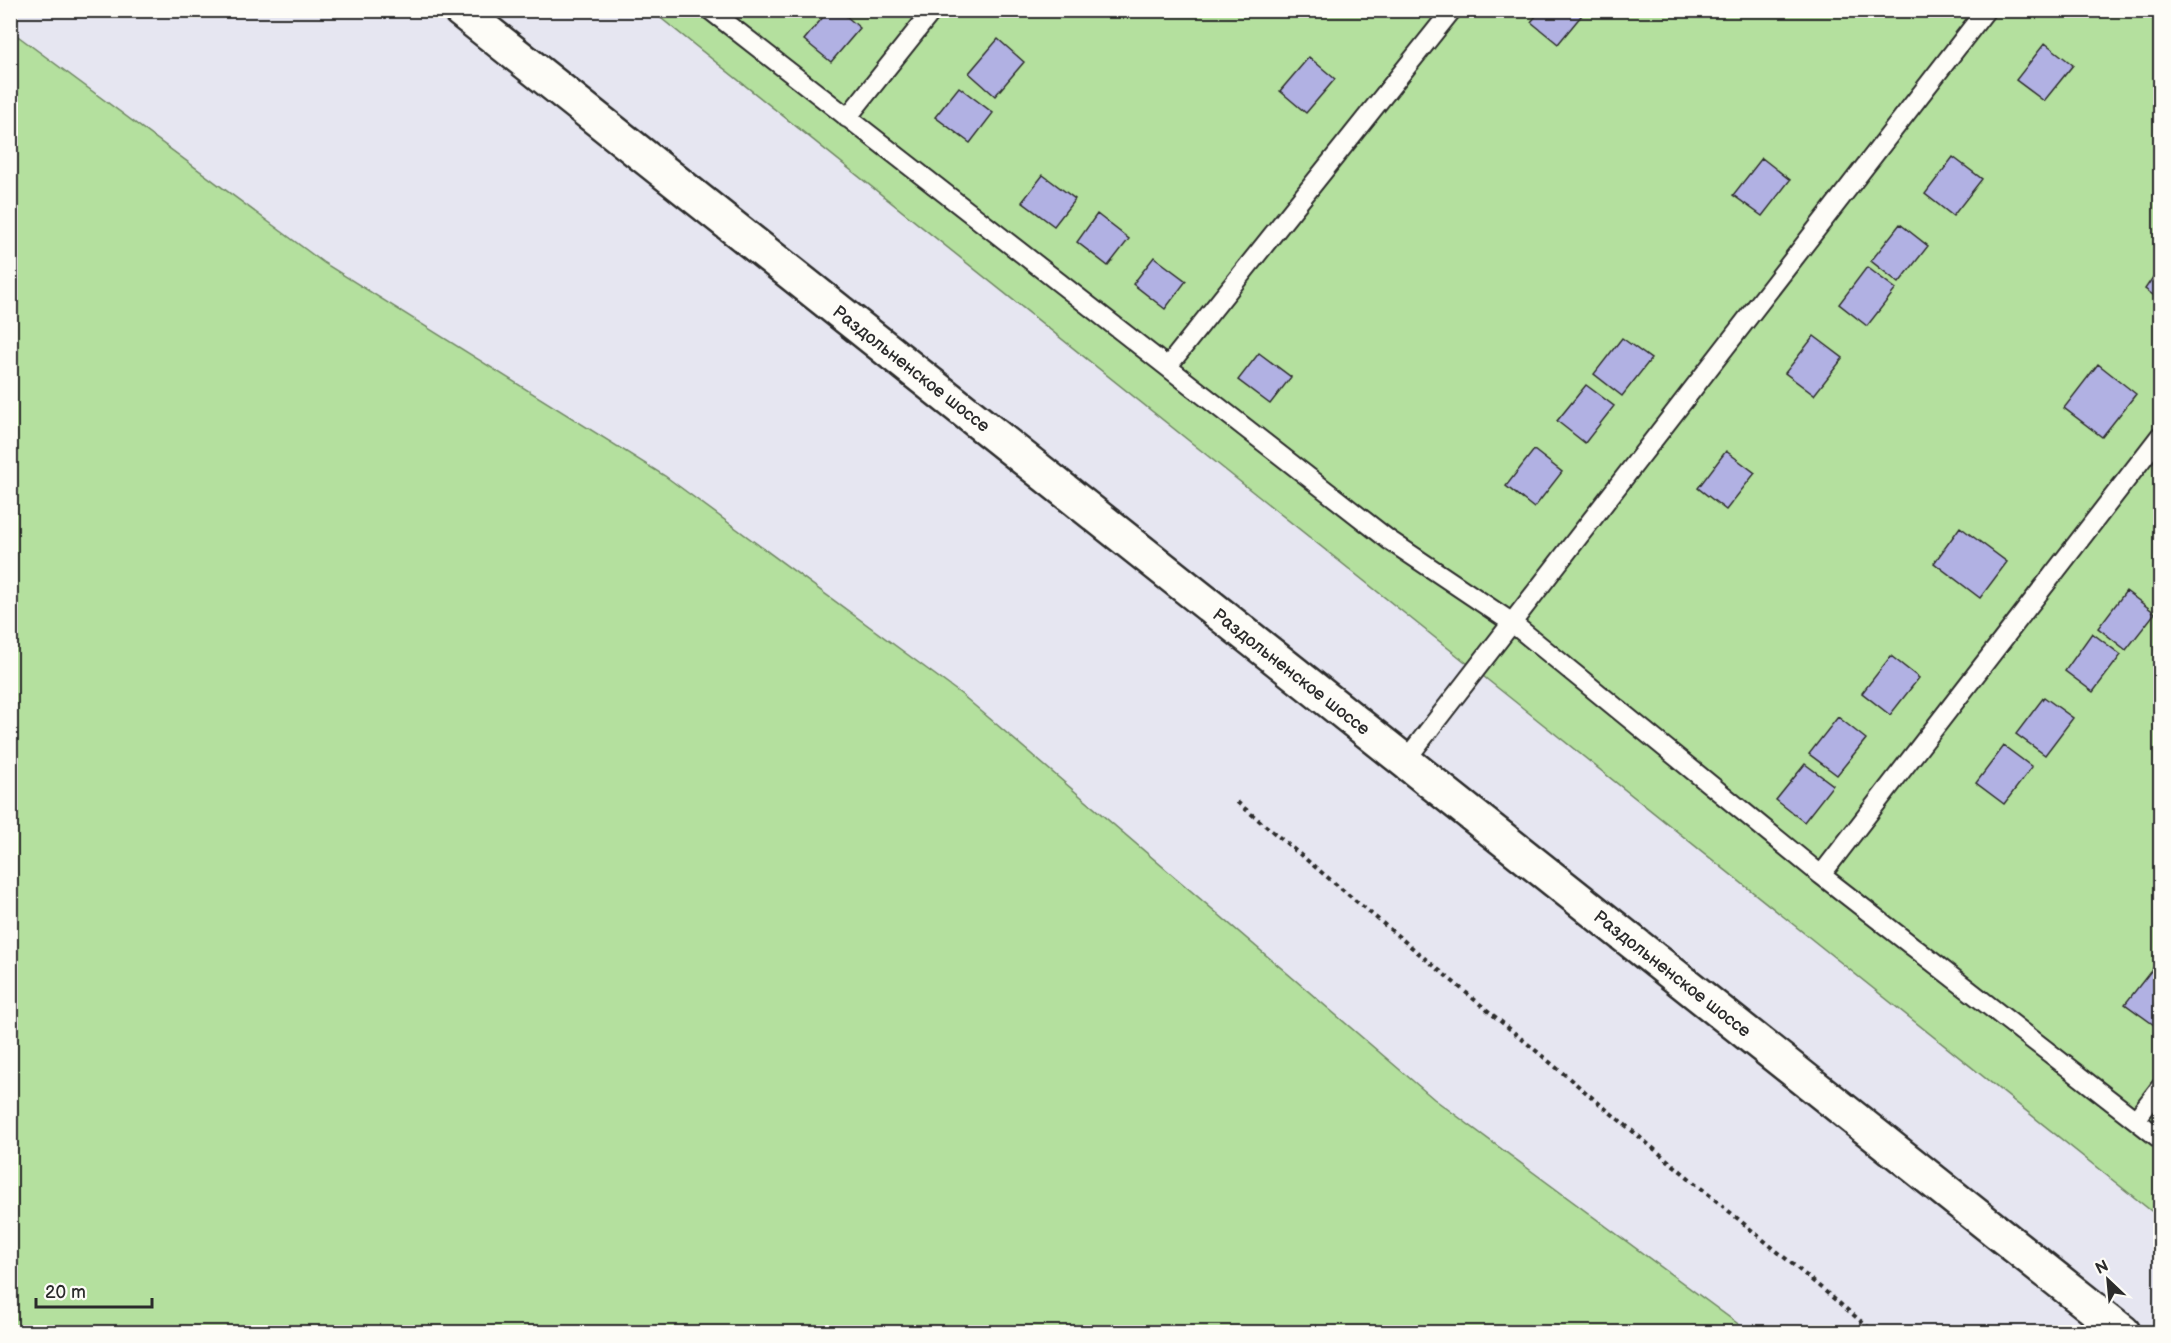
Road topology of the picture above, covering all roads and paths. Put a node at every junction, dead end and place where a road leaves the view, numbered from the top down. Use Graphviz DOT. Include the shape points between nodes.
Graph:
graph roads {
  1 [pos="460,10"];
  2 [pos="710,10"];
  3 [pos="933,10"];
  4 [pos="1452,10"];
  5 [pos="1986,10"];
  6 [pos="847,118"];
  7 [pos="1168,366"];
  8 [pos="2160,436"];
  9 [pos="1511,622"];
  10 [pos="1405,762"];
  11 [pos="1237,802"];
  12 [pos="1821,874"];
  13 [pos="2160,1088"];
  14 [pos="2137,1119"];
  15 [pos="2160,1138"];
  16 [pos="1874,1332"];
  17 [pos="2123,1332"];
  1 -- 10 [label="main road, Раздольненское шоссе"];
  2 -- 6 [label="lane"];
  3 -- 6 [label="lane"];
  4 -- 7 [label="lane"];
  5 -- 9 [label="lane"];
  6 -- 7 [label="lane"];
  7 -- 9 [label="lane" via="1389,540"];
  8 -- 12 [label="lane"];
  9 -- 10 [label="lane"];
  9 -- 12 [label="lane"];
  10 -- 17 [label="main road, Раздольненское шоссе"];
  11 -- 16 [label="path"];
  12 -- 14 [label="lane"];
  13 -- 14 [label="lane"];
  14 -- 15 [label="lane"];
}
